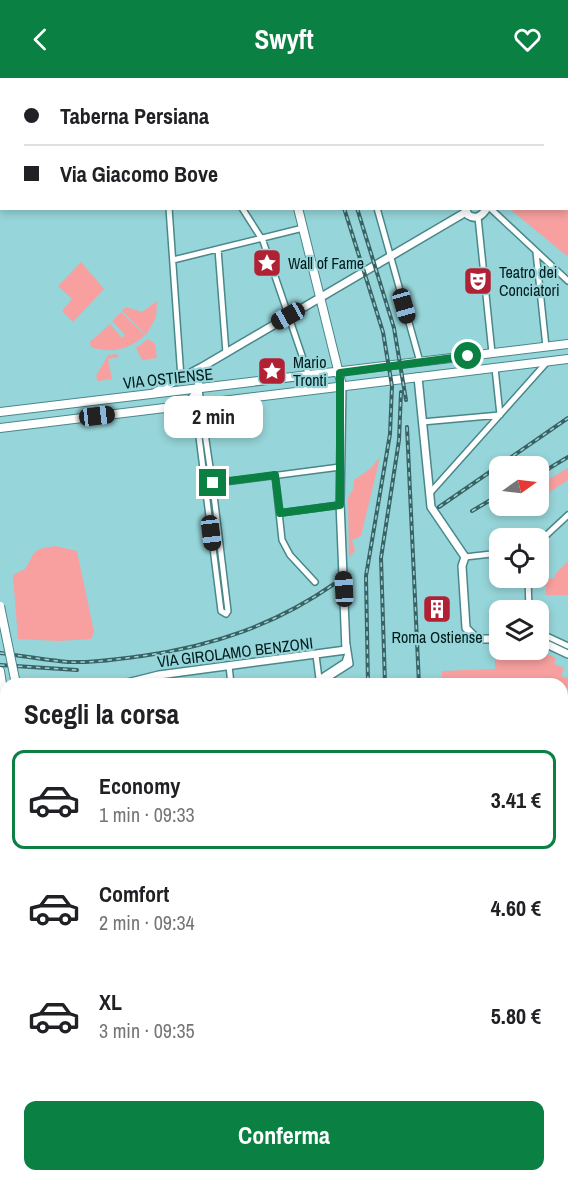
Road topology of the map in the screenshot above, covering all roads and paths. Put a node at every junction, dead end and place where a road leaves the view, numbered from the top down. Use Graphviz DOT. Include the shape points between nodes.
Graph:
graph roads {
  1 [pos="169,210"];
  2 [pos="243,210"];
  3 [pos="298,210"];
  4 [pos="378,210"];
  5 [pos="465,210"];
  6 [pos="486,210"];
  7 [pos="490,210"];
  8 [pos="478,217"];
  9 [pos="303,228"];
  10 [pos="262,238"];
  11 [pos="218,249"];
  12 [pos="536,252"];
  13 [pos="390,256"];
  14 [pos="173,261"];
  15 [pos="568,281"];
  16 [pos="321,297"];
  17 [pos="288,316"];
  18 [pos="568,344"];
  19 [pos="546,346"];
  20 [pos="226,353"];
  21 [pos="492,353"];
  22 [pos="568,359"];
  23 [pos="420,362"];
  24 [pos="547,362"];
  25 [pos="202,368"];
  26 [pos="495,368"];
  27 [pos="309,376"];
  28 [pos="418,377"];
  29 [pos="181,378"];
  30 [pos="341,379"];
  31 [pos="193,392"];
  32 [pos="152,393"];
  33 [pos="202,404"];
  34 [pos="186,406"];
  35 [pos="0,412"];
  36 [pos="500,415"];
  37 [pos="422,422"];
  38 [pos="0,428"];
  39 [pos="205,428"];
  40 [pos="340,467"];
  41 [pos="275,475"];
  42 [pos="213,483"];
  43 [pos="205,484"];
  44 [pos="429,494"];
  45 [pos="340,505"];
  46 [pos="280,513"];
  47 [pos="568,515"];
  48 [pos="549,533"];
  49 [pos="489,554"];
  50 [pos="465,557"];
  51 [pos="315,582"];
  52 [pos="0,606"];
  53 [pos="549,637"];
  54 [pos="489,639"];
  55 [pos="347,645"];
  56 [pos="549,645"];
  57 [pos="568,646"];
  58 [pos="568,654"];
  59 [pos="316,655"];
  60 [pos="229,666"];
  61 [pos="15,678"];
  62 [pos="165,678"];
  63 [pos="230,678"];
  64 [pos="317,678"];
  65 [pos="323,678"];
  66 [pos="328,678"];
  1 -- 14 [label="street"];
  2 -- 10 [label="street"];
  3 -- 9 [label="main road"];
  4 -- 13 [label="street"];
  5 -- 8 [label="street" via="471,217"];
  5 -- 13 [label="street"];
  6 -- 8 [label="street"];
  7 -- 12 [label="street"];
  8 -- 21 [label="street"];
  9 -- 10 [label="street"];
  9 -- 16 [label="main road"];
  10 -- 11 [label="street"];
  10 -- 17 [label="street"];
  11 -- 14 [label="street"];
  11 -- 20 [label="street"];
  12 -- 15 [label="street"];
  12 -- 19 [label="street"];
  13 -- 16 [label="street"];
  13 -- 23 [label="street"];
  14 -- 29 [label="street"];
  16 -- 17 [label="street"];
  16 -- 30 [label="main road"];
  17 -- 20 [label="street"];
  17 -- 27 [label="street"];
  18 -- 19 [label="main road, VIA OSTIENSE"];
  19 -- 21 [label="main road, VIA OSTIENSE"];
  20 -- 25 [label="street"];
  21 -- 23 [label="main road, VIA OSTIENSE"];
  22 -- 24 [label="main road, VIA OSTIENSE"];
  23 -- 30 [label="main road, VIA OSTIENSE"];
  24 -- 26 [label="main road, VIA OSTIENSE"];
  24 -- 36 [label="street"];
  25 -- 29 [label="street"];
  25 -- 31 [label="street"];
  26 -- 28 [label="main road, VIA OSTIENSE"];
  26 -- 36 [label="street"];
  27 -- 30 [label="main road, VIA OSTIENSE"];
  27 -- 31 [label="main road, VIA OSTIENSE"];
  28 -- 30 [label="main road, VIA OSTIENSE"];
  28 -- 37 [label="street"];
  29 -- 32 [label="street"];
  30 -- 33 [label="main road, VIA OSTIENSE"];
  30 -- 40 [label="street"];
  31 -- 32 [label="main road, VIA OSTIENSE"];
  31 -- 33 [label="street"];
  31 -- 34 [label="street"];
  32 -- 35 [label="main road, VIA OSTIENSE"];
  33 -- 34 [label="main road, VIA OSTIENSE"];
  33 -- 39 [label="street"];
  34 -- 38 [label="main road, VIA OSTIENSE"];
  36 -- 37 [label="street"];
  36 -- 44 [label="street"];
  37 -- 44 [label="street"];
  39 -- 42 [label="street"];
  39 -- 43 [label="street" via="198,429"];
  40 -- 41 [label="street"];
  40 -- 45 [label="street"];
  41 -- 42 [label="street"];
  41 -- 46 [label="street"];
  42 -- 43 [label="street"];
  42 -- 43 [label="street" via="226,614 220,611"];
  44 -- 50 [label="street" via="434,514"];
  45 -- 46 [label="street"];
  45 -- 55 [label="street"];
  46 -- 51 [label="street" via="284,547"];
  47 -- 48 [label="street"];
  49 -- 50 [label="street"];
  50 -- 54 [label="street" via="462,566 466,630 477,639"];
  52 -- 61 [label="main road, bridge"];
  53 -- 57 [label="street"];
  55 -- 59 [label="street, VIA GIROLAMO BENZONI" via="343,652"];
  55 -- 65 [label="street" via="346,661"];
  55 -- 66 [label="street" via="350,664"];
  56 -- 58 [label="street"];
  59 -- 60 [label="street, VIA GIROLAMO BENZONI"];
  59 -- 64 [label="street"];
  60 -- 62 [label="street, VIA GIROLAMO BENZONI"];
  60 -- 63 [label="street"];
}
